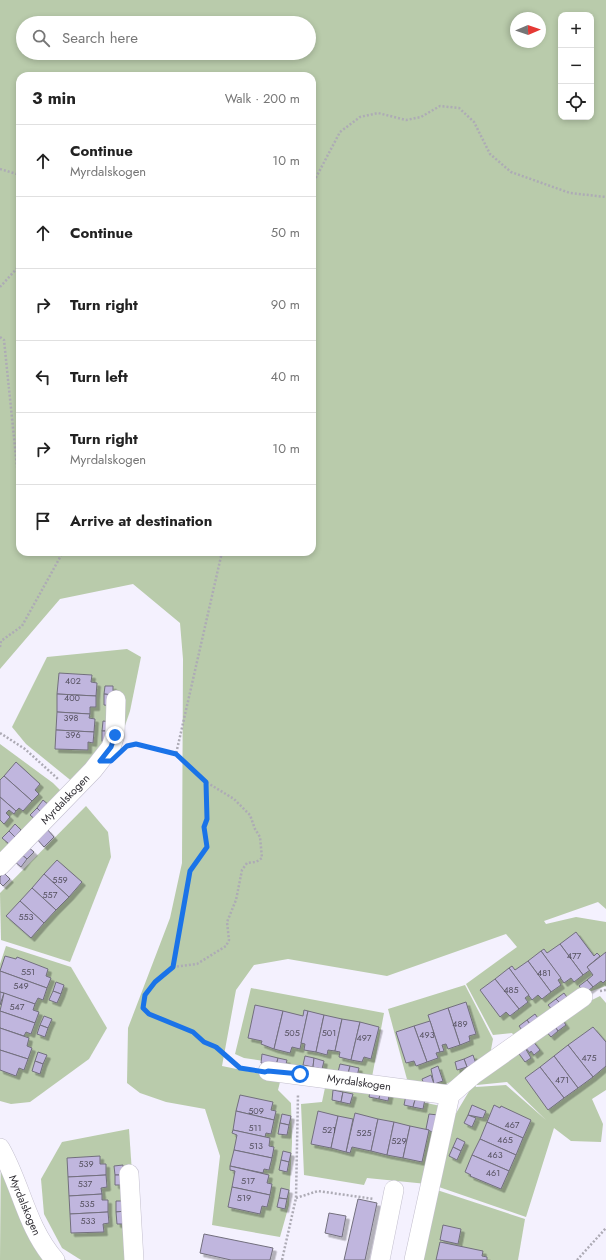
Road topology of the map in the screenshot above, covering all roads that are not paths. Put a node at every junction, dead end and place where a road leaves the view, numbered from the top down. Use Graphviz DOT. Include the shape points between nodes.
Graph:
graph roads {
  1 [pos="116,700"];
  2 [pos="0,866"];
  3 [pos="583,996"];
  4 [pos="268,1071"];
  5 [pos="450,1095"];
  6 [pos="1,1150"];
  7 [pos="129,1174"];
  8 [pos="393,1196"];
  9 [pos="55,1260"];
  10 [pos="134,1260"];
  11 [pos="380,1260"];
  12 [pos="414,1260"];
  1 -- 2 [label="street, Myrdalskogen" via="115,735 111,747 94,770"];
  3 -- 5 [label="street" via="473,1075"];
  4 -- 5 [label="street, Myrdalskogen"];
  5 -- 12 [label="street"];
  6 -- 9 [label="street, Myrdalskogen" via="33,1228 44,1248"];
  7 -- 10 [label="street"];
  8 -- 11 [label="street"];
}
